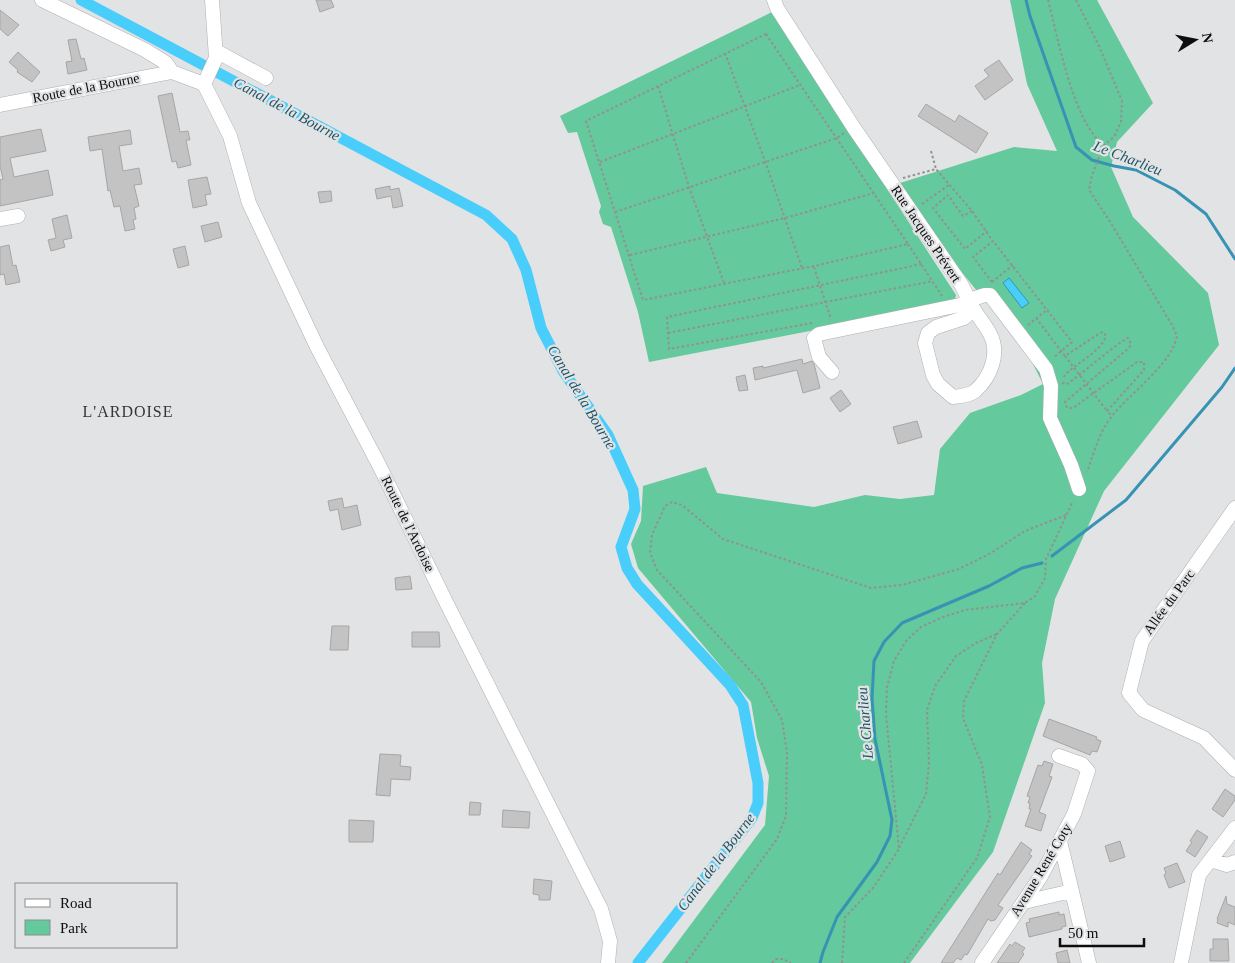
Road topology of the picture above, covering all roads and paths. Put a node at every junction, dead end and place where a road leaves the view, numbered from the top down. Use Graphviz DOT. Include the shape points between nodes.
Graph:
graph roads {
  1 [pos="42,0"];
  2 [pos="212,0"];
  3 [pos="1048,0"];
  4 [pos="1076,0"];
  5 [pos="775,4"];
  6 [pos="725,53"];
  7 [pos="216,54"];
  8 [pos="172,72"];
  9 [pos="266,78"];
  10 [pos="204,84"];
  11 [pos="800,85"];
  12 [pos="658,86"];
  13 [pos="0,105"];
  14 [pos="746,107"];
  15 [pos="673,134"];
  16 [pos="837,138"];
  17 [pos="1104,145"];
  18 [pos="931,151"];
  19 [pos="765,161"];
  20 [pos="599,162"];
  21 [pos="936,169"];
  22 [pos="891,181"];
  23 [pos="948,185"];
  24 [pos="689,187"];
  25 [pos="874,193"];
  26 [pos="972,211"];
  27 [pos="615,212"];
  28 [pos="912,212"];
  29 [pos="18,216"];
  30 [pos="785,218"];
  31 [pos="0,219"];
  32 [pos="987,231"];
  33 [pos="708,237"];
  34 [pos="993,241"];
  35 [pos="908,244"];
  36 [pos="630,254"];
  37 [pos="922,264"];
  38 [pos="1013,265"];
  39 [pos="814,266"];
  40 [pos="802,268"];
  41 [pos="932,281"];
  42 [pos="724,284"];
  43 [pos="820,286"];
  44 [pos="934,299"];
  45 [pos="825,302"];
  46 [pos="971,305"];
  47 [pos="1048,309"];
  48 [pos="1036,318"];
  49 [pos="831,319"];
  50 [pos="812,323"];
  51 [pos="1026,327"];
  52 [pos="668,333"];
  53 [pos="1062,351"];
  54 [pos="1065,356"];
  55 [pos="1051,360"];
  56 [pos="1074,368"];
  57 [pos="832,372"];
  58 [pos="1080,375"];
  59 [pos="1086,384"];
  60 [pos="1093,393"];
  61 [pos="1107,411"];
  62 [pos="1112,416"];
  63 [pos="1079,489"];
  64 [pos="1235,508"];
  65 [pos="1067,515"];
  66 [pos="1025,603"];
  67 [pos="996,634"];
  68 [pos="1059,756"];
  69 [pos="1235,770"];
  70 [pos="1235,828"];
  71 [pos="1060,840"];
  72 [pos="1230,845"];
  73 [pos="899,849"];
  74 [pos="1211,860"];
  75 [pos="1235,862"];
  76 [pos="1072,891"];
  77 [pos="1024,902"];
  78 [pos="608,963"];
  79 [pos="686,963"];
  80 [pos="772,963"];
  81 [pos="791,963"];
  82 [pos="842,963"];
  83 [pos="904,963"];
  84 [pos="982,963"];
  85 [pos="1089,963"];
  86 [pos="1181,963"];
  1 -- 8 [label="street" via="145,50 166,63"];
  2 -- 7 [label="street"];
  3 -- 17 [label="path" via="1073,94 1088,127"];
  4 -- 17 [label="path" via="1122,101 1121,122 1114,137"];
  5 -- 22 [label="street, Rue Jacques Prévert"];
  6 -- 11 [label="path" via="766,34"];
  6 -- 12 [label="path"];
  6 -- 14 [label="path"];
  7 -- 9 [label="street"];
  7 -- 10 [label="street"];
  8 -- 10 [label="street"];
  8 -- 13 [label="street, Route de la Bourne"];
  10 -- 78 [label="street, Route de l'Ardoise" via="230,136 249,203 317,347 601,909 610,942"];
  11 -- 14 [label="path"];
  11 -- 16 [label="path"];
  12 -- 15 [label="path"];
  12 -- 20 [label="path" via="586,121"];
  14 -- 15 [label="path"];
  14 -- 19 [label="path"];
  15 -- 20 [label="path"];
  15 -- 24 [label="path"];
  16 -- 19 [label="path"];
  16 -- 25 [label="path"];
  17 -- 62 [label="path" via="1089,190 1134,260 1176,336 1170,355"];
  18 -- 21 [label="path"];
  19 -- 24 [label="path"];
  19 -- 30 [label="path"];
  20 -- 27 [label="path"];
  21 -- 22 [label="path"];
  21 -- 23 [label="path"];
  22 -- 28 [label="street, Rue Jacques Prévert"];
  23 -- 26 [label="path"];
  23 -- 28 [label="path"];
  24 -- 27 [label="path"];
  24 -- 33 [label="path"];
  25 -- 30 [label="path"];
  25 -- 35 [label="path"];
  26 -- 32 [label="path"];
  26 -- 32 [label="path" via="963,216 948,196 933,208 965,249"];
  27 -- 36 [label="path"];
  28 -- 46 [label="street, Rue Jacques Prévert" via="961,284"];
  29 -- 31 [label="street"];
  30 -- 33 [label="path"];
  30 -- 40 [label="path"];
  32 -- 34 [label="path"];
  33 -- 36 [label="path"];
  33 -- 42 [label="path"];
  34 -- 38 [label="path"];
  34 -- 38 [label="path" via="973,257 992,282"];
  35 -- 37 [label="path"];
  35 -- 39 [label="path"];
  36 -- 42 [label="path" via="643,300"];
  37 -- 41 [label="path"];
  37 -- 43 [label="path"];
  38 -- 47 [label="path"];
  39 -- 40 [label="path"];
  39 -- 43 [label="path"];
  40 -- 42 [label="path"];
  41 -- 44 [label="path" via="943,297"];
  41 -- 45 [label="path"];
  43 -- 45 [label="path"];
  43 -- 52 [label="path" via="667,317"];
  45 -- 49 [label="path"];
  45 -- 52 [label="path"];
  46 -- 46 [label="street, Rue Jacques Prévert" via="964,318 928,333 925,343 933,375 953,397 974,392 992,370 994,354 990,335"];
  46 -- 57 [label="street" via="818,334 814,338 819,357"];
  46 -- 63 [label="street" via="985,294 990,295 1046,370 1051,386 1050,418"];
  47 -- 48 [label="path"];
  47 -- 53 [label="path" via="1072,342"];
  48 -- 51 [label="path"];
  48 -- 53 [label="path"];
  50 -- 52 [label="path" via="670,349"];
  53 -- 54 [label="path"];
  53 -- 55 [label="path"];
  54 -- 56 [label="path"];
  54 -- 56 [label="path" via="1104,333 1105,340"];
  56 -- 58 [label="path"];
  56 -- 58 [label="path" via="1061,382 1067,384"];
  58 -- 59 [label="path"];
  58 -- 59 [label="path" via="1122,340 1130,340 1129,348"];
  59 -- 60 [label="path"];
  59 -- 60 [label="path" via="1068,398 1066,406 1073,408"];
  60 -- 61 [label="path"];
  60 -- 61 [label="path" via="1137,362 1144,362 1144,370"];
  61 -- 62 [label="path"];
  62 -- 63 [label="path" via="1102,430"];
  63 -- 65 [label="path"];
  64 -- 69 [label="street, Allée du Parc" via="1142,641 1129,692 1143,710 1204,738"];
  65 -- 66 [label="path" via="1046,559 1043,584"];
  65 -- 79 [label="path" via="1025,531 959,569 902,585 871,588 723,539 682,505 672,502 665,506 652,535 650,554 657,570 761,682 782,720 787,753 786,816 778,839"];
  66 -- 67 [label="path"];
  66 -- 73 [label="path" via="965,610 943,617 906,640 894,662 887,687 886,714"];
  67 -- 73 [label="path" via="956,656 935,686 926,710 929,763 926,794"];
  67 -- 83 [label="path" via="964,701 963,718 982,765 990,818 977,858"];
  68 -- 71 [label="street, Avenue René Coty" via="1082,764 1088,771 1074,814"];
  70 -- 72 [label="street"];
  71 -- 76 [label="street"];
  71 -- 77 [label="street, Avenue René Coty"];
  72 -- 74 [label="street"];
  73 -- 82 [label="path" via="872,888 845,918"];
  74 -- 75 [label="street" via="1227,865"];
  74 -- 86 [label="street" via="1200,875"];
  76 -- 77 [label="street"];
  76 -- 85 [label="street"];
  77 -- 84 [label="street, Avenue René Coty"];
  80 -- 81 [label="path" via="783,959"];
}
